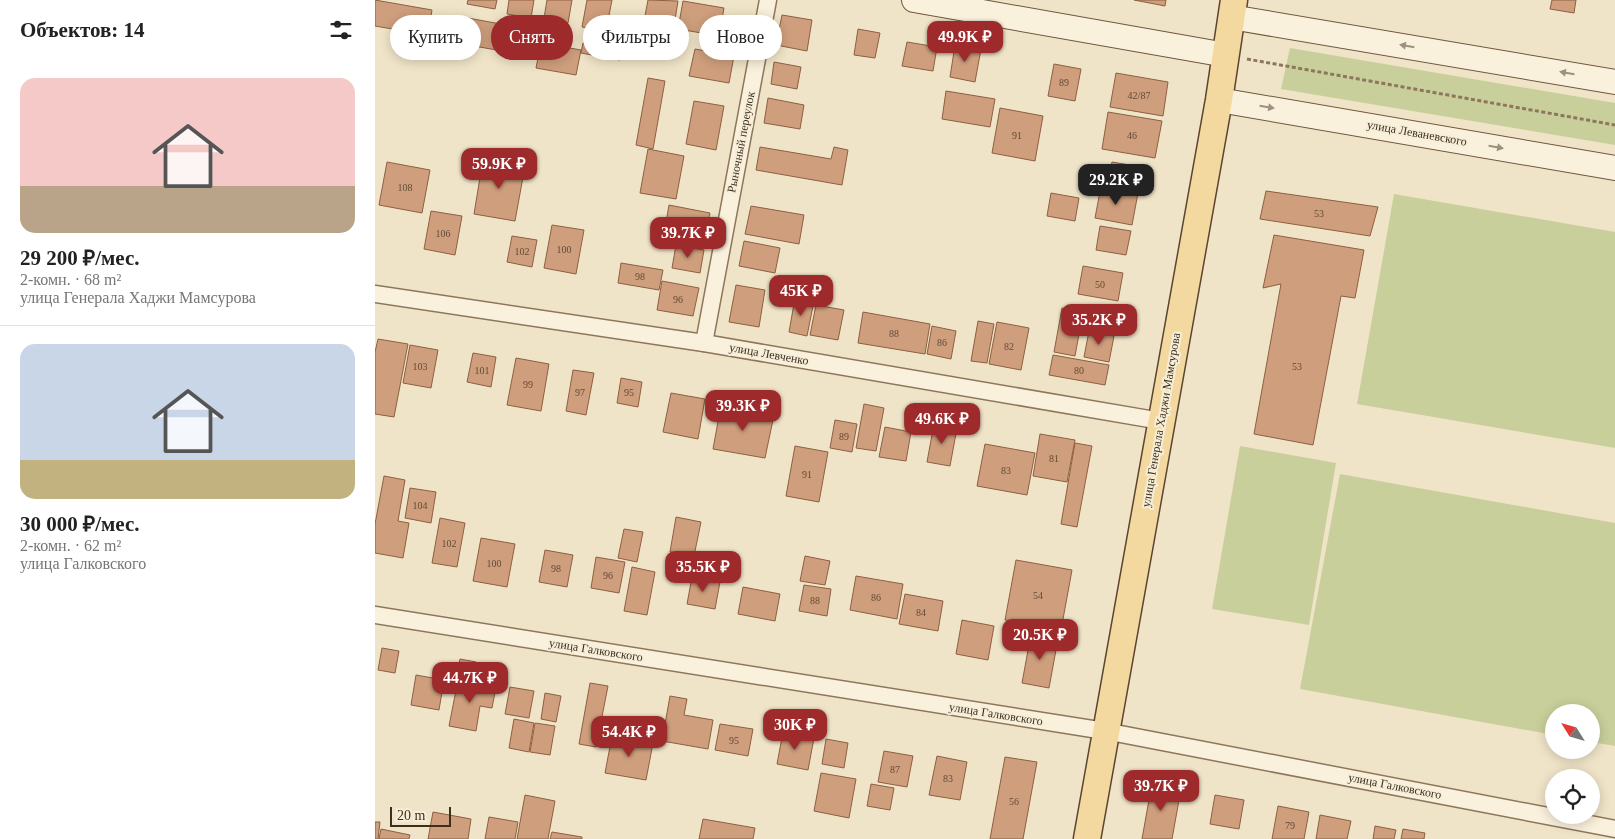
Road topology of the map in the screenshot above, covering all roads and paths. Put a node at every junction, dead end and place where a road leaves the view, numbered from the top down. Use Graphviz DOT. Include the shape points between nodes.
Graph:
graph roads {
  1 [pos="767,0"];
  2 [pos="914,0"];
  3 [pos="1233,8"];
  4 [pos="1226,55"];
  5 [pos="1615,82"];
  6 [pos="1219,100"];
  7 [pos="1615,125"];
  8 [pos="1615,168"];
  9 [pos="375,294"];
  10 [pos="704,343"];
  11 [pos="1161,421"];
  12 [pos="375,615"];
  13 [pos="1105,731"];
  14 [pos="1615,829"];
  15 [pos="1087,839"];
  1 -- 10 [label="street, Рыночный переулок"];
  2 -- 4 [label="street"];
  3 -- 4 [label="main road, улица Генерала Хаджи Мамсурова"];
  5 -- 3 [label="street, one-way"];
  4 -- 6 [label="main road, улица Генерала Хаджи Мамсурова"];
  4 -- 7 [label="path"];
  6 -- 8 [label="street, улица Леваневского, one-way"];
  6 -- 11 [label="main road, улица Генерала Хаджи Мамсурова"];
  9 -- 10 [label="street, улица Левченко"];
  10 -- 11 [label="street, улица Левченко"];
  11 -- 13 [label="main road, улица Генерала Хаджи Мамсурова"];
  12 -- 13 [label="street, улица Галковского"];
  13 -- 14 [label="street, улица Галковского"];
  13 -- 15 [label="main road, улица Генерала Хаджи Мамсурова"];
}
